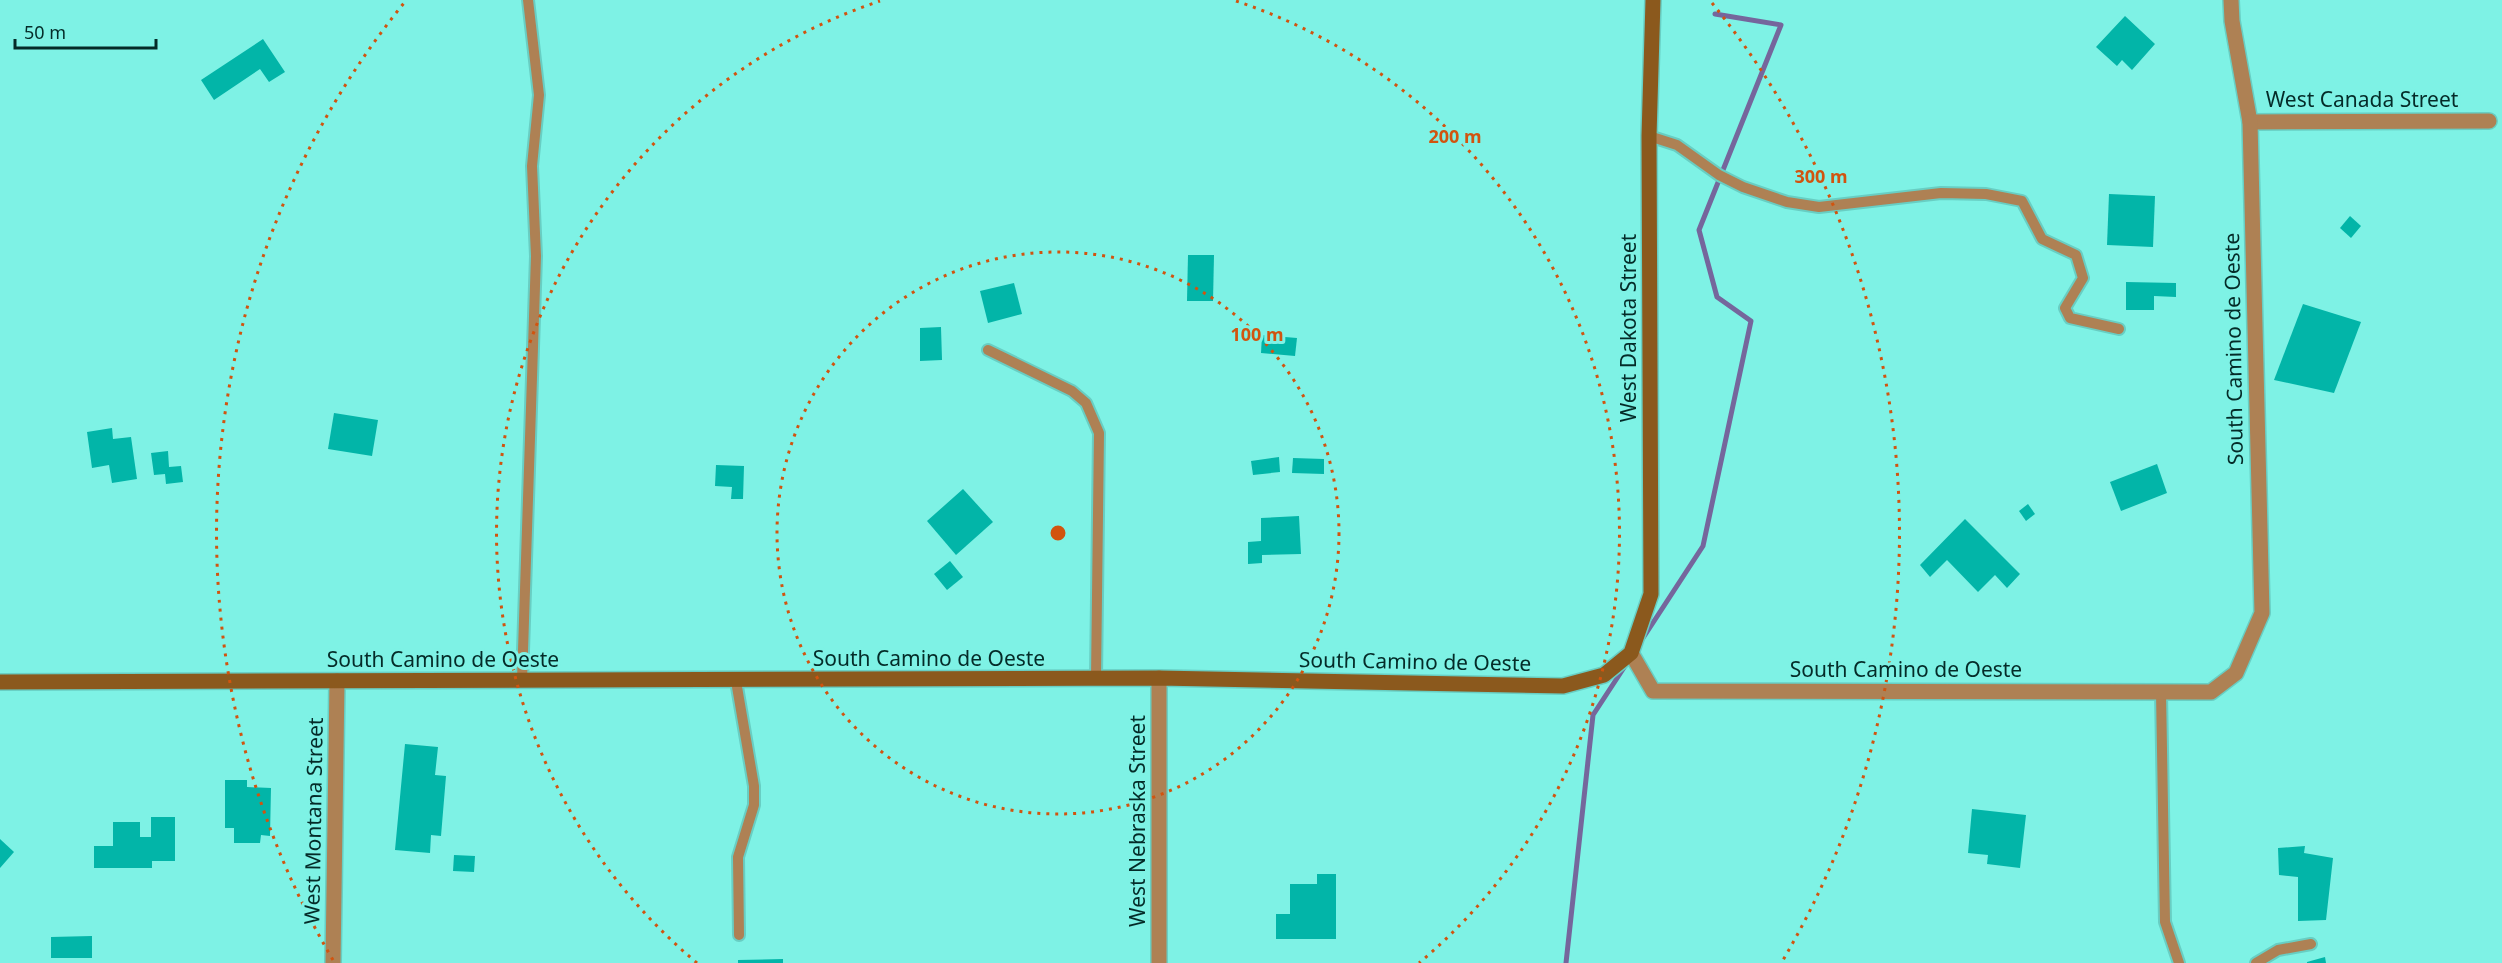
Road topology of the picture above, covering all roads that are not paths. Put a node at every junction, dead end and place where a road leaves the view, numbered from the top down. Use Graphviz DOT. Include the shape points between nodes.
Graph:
graph roads {
  1 [pos="528,0"];
  2 [pos="1653,0"];
  3 [pos="2232,0"];
  4 [pos="2490,121"];
  5 [pos="2250,122"];
  6 [pos="1649,136"];
  7 [pos="2119,329"];
  8 [pos="988,350"];
  9 [pos="1631,653"];
  10 [pos="1096,678"];
  11 [pos="1159,678"];
  12 [pos="338,681"];
  13 [pos="522,681"];
  14 [pos="736,681"];
  15 [pos="0,682"];
  16 [pos="2161,692"];
  17 [pos="739,935"];
  18 [pos="2311,944"];
  19 [pos="333,963"];
  20 [pos="1159,963"];
  21 [pos="2180,963"];
  22 [pos="2256,963"];
  1 -- 13 [label="lane" via="539,95 532,166 536,256"];
  2 -- 6 [label="street, West Dakota Street"];
  3 -- 5 [label="street, West Canada Street" via="2232,21"];
  4 -- 5 [label="street, West Canada Street"];
  5 -- 16 [label="street, South Camino de Oeste" via="2262,613 2236,673 2211,692"];
  6 -- 7 [label="lane" via="1677,145 1743,187 1787,202 1820,207 1941,193 1986,194 2022,201 2042,239 2076,255 2083,278 2065,308 2070,318"];
  6 -- 9 [label="street, West Dakota Street" via="1652,594"];
  8 -- 10 [label="lane" via="1072,391 1086,404 1099,433"];
  9 -- 11 [label="street, South Camino de Oeste" via="1604,675 1563,686"];
  9 -- 16 [label="street, South Camino de Oeste" via="1653,691"];
  10 -- 11 [label="street, South Camino de Oeste"];
  10 -- 14 [label="street, South Camino de Oeste"];
  11 -- 20 [label="street, West Nebraska Street"];
  12 -- 13 [label="street, South Camino de Oeste"];
  12 -- 15 [label="street, South Camino de Oeste"];
  12 -- 19 [label="street, West Montana Street"];
  13 -- 14 [label="street, South Camino de Oeste"];
  14 -- 17 [label="lane" via="754,786 754,805 738,856"];
  16 -- 21 [label="lane" via="2165,922"];
  18 -- 22 [label="lane" via="2278,950"];
}
